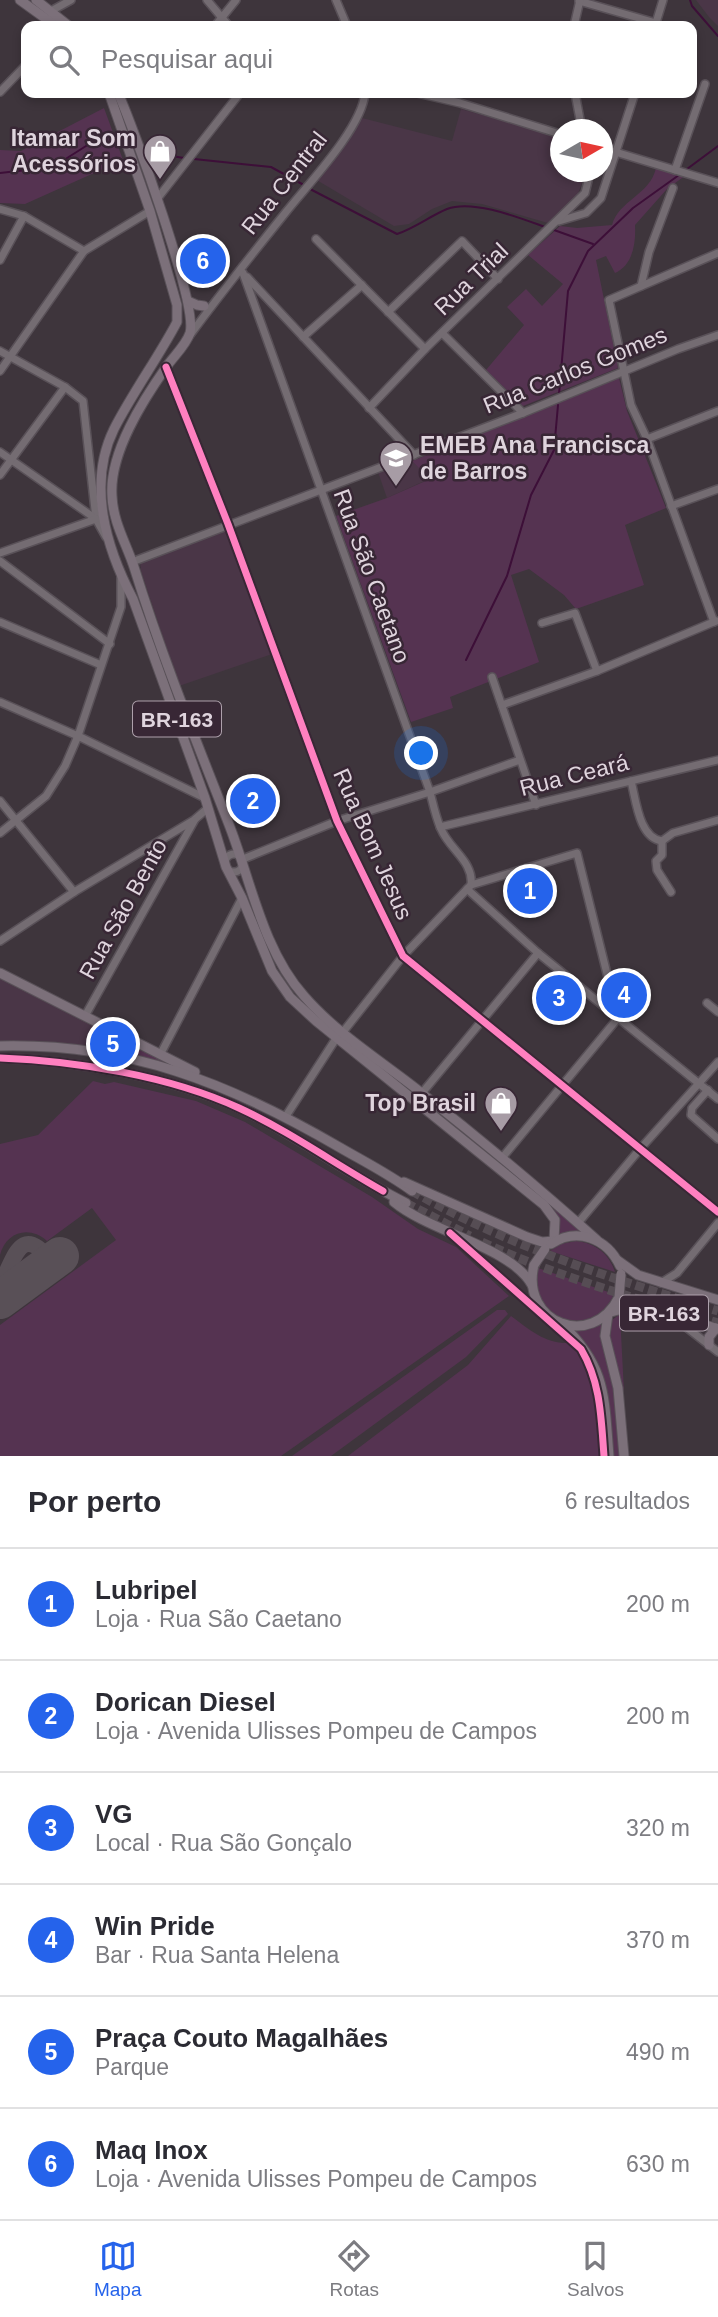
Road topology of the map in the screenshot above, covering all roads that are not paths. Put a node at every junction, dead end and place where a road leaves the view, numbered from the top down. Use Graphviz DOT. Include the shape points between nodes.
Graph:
graph roads {
  1 [pos="20,0"];
  2 [pos="36,0"];
  3 [pos="71,0"];
  4 [pos="207,0"];
  5 [pos="236,0"];
  6 [pos="336,0"];
  7 [pos="580,0"];
  8 [pos="663,0"];
  9 [pos="51,11"];
  10 [pos="223,18"];
  11 [pos="48,21"];
  12 [pos="63,21"];
  13 [pos="220,21"];
  14 [pos="225,21"];
  15 [pos="345,21"];
  16 [pos="575,21"];
  17 [pos="643,21"];
  18 [pos="656,21"];
  19 [pos="21,70"];
  20 [pos="705,83"];
  21 [pos="0,92"];
  22 [pos="111,98"];
  23 [pos="120,98"];
  24 [pos="236,98"];
  25 [pos="364,98"];
  26 [pos="435,98"];
  27 [pos="576,98"];
  28 [pos="634,98"];
  29 [pos="580,119"];
  30 [pos="550,131"];
  31 [pos="613,152"];
  32 [pos="617,153"];
  33 [pos="680,172"];
  34 [pos="588,182"];
  35 [pos="718,183"];
  36 [pos="673,188"];
  37 [pos="157,199"];
  38 [pos="0,209"];
  39 [pos="150,211"];
  40 [pos="24,216"];
  41 [pos="558,221"];
  42 [pos="316,239"];
  43 [pos="84,251"];
  44 [pos="718,253"];
  45 [pos="0,260"];
  46 [pos="242,271"];
  47 [pos="498,279"];
  48 [pos="362,285"];
  49 [pos="641,286"];
  50 [pos="223,291"];
  51 [pos="188,301"];
  52 [pos="204,306"];
  53 [pos="388,312"];
  54 [pos="190,318"];
  55 [pos="177,322"];
  56 [pos="442,333"];
  57 [pos="718,335"];
  58 [pos="189,336"];
  59 [pos="303,337"];
  60 [pos="425,349"];
  61 [pos="0,351"];
  62 [pos="161,353"];
  63 [pos="10,357"];
  64 [pos="166,367"];
  65 [pos="0,370"];
  66 [pos="623,372"];
  67 [pos="65,387"];
  68 [pos="369,408"];
  69 [pos="718,411"];
  70 [pos="523,413"];
  71 [pos="646,439"];
  72 [pos="0,452"];
  73 [pos="414,455"];
  74 [pos="12,460"];
  75 [pos="0,475"];
  76 [pos="321,489"];
  77 [pos="718,489"];
  78 [pos="671,506"];
  79 [pos="96,519"];
  80 [pos="228,524"];
  81 [pos="108,539"];
  82 [pos="0,553"];
  83 [pos="0,561"];
  84 [pos="132,562"];
  85 [pos="121,576"];
  86 [pos="134,599"];
  87 [pos="121,607"];
  88 [pos="0,622"];
  89 [pos="716,622"];
  90 [pos="542,623"];
  91 [pos="110,644"];
  92 [pos="101,665"];
  93 [pos="597,671"];
  94 [pos="492,677"];
  95 [pos="1,704"];
  96 [pos="502,705"];
  97 [pos="78,736"];
  98 [pos="520,760"];
  99 [pos="718,760"];
  100 [pos="631,781"];
  101 [pos="430,792"];
  102 [pos="205,798"];
  103 [pos="0,801"];
  104 [pos="536,805"];
  105 [pos="208,808"];
  106 [pos="194,820"];
  107 [pos="718,820"];
  108 [pos="17,821"];
  109 [pos="337,821"];
  110 [pos="440,827"];
  111 [pos="0,833"];
  112 [pos="662,841"];
  113 [pos="243,859"];
  114 [pos="226,867"];
  115 [pos="469,887"];
  116 [pos="74,892"];
  117 [pos="671,892"];
  118 [pos="242,898"];
  119 [pos="0,941"];
  120 [pos="538,953"];
  121 [pos="403,956"];
  122 [pos="0,973"];
  123 [pos="707,1003"];
  124 [pos="718,1012"];
  125 [pos="85,1016"];
  126 [pos="618,1018"];
  127 [pos="482,1019"];
  128 [pos="340,1035"];
  129 [pos="0,1046"];
  130 [pos="160,1055"];
  131 [pos="0,1058"];
  132 [pos="718,1062"];
  133 [pos="715,1071"];
  134 [pos="701,1084"];
  135 [pos="561,1086"];
  136 [pos="708,1090"];
  137 [pos="422,1093"];
  138 [pos="247,1098"];
  139 [pos="718,1099"];
  140 [pos="286,1116"];
  141 [pos="718,1139"];
  142 [pos="640,1149"];
  143 [pos="502,1158"];
  144 [pos="397,1180"];
  145 [pos="383,1191"];
  146 [pos="412,1191"];
  147 [pos="406,1203"];
  148 [pos="718,1212"];
  149 [pos="578,1223"];
  150 [pos="718,1223"];
  151 [pos="597,1240"];
  152 [pos="554,1241"];
  153 [pos="617,1260"];
  154 [pos="661,1283"];
  155 [pos="532,1285"];
  156 [pos="718,1300"];
  157 [pos="608,1313"];
  158 [pos="671,1315"];
  159 [pos="562,1324"];
  160 [pos="717,1329"];
  161 [pos="709,1345"];
  162 [pos="718,1352"];
  163 [pos="609,1456"];
  164 [pos="624,1456"];
  1 -- 11 [label="main road"];
  2 -- 9 [label="main road"];
  3 -- 9 [label="street"];
  4 -- 10 [label="street"];
  5 -- 10 [label="street"];
  6 -- 15 [label="street"];
  7 -- 16 [label="street"];
  7 -- 17 [label="street"];
  8 -- 18 [label="street"];
  9 -- 12 [label="main road"];
  10 -- 13 [label="street"];
  10 -- 14 [label="street"];
  19 -- 21 [label="street"];
  20 -- 33 [label="street"];
  22 -- 39 [label="main road"];
  23 -- 37 [label="main road"];
  24 -- 37 [label="street"];
  25 -- 46 [label="street, Rua Central" via="336,149"];
  26 -- 30 [label="street"];
  27 -- 29 [label="street"];
  28 -- 32 [label="street"];
  31 -- 32 [label="street"];
  32 -- 33 [label="street"];
  32 -- 41 [label="street" via="601,198 586,214"];
  33 -- 35 [label="street"];
  34 -- 41 [label="street, Rua Trial" via="585,192"];
  36 -- 49 [label="street"];
  37 -- 51 [label="main road"];
  38 -- 40 [label="street"];
  39 -- 43 [label="street"];
  39 -- 55 [label="main road" via="177,305"];
  40 -- 43 [label="street"];
  40 -- 45 [label="street"];
  41 -- 47 [label="street, Rua Trial"];
  42 -- 48 [label="street"];
  43 -- 63 [label="street"];
  44 -- 49 [label="street"];
  46 -- 50 [label="street, Rua Central"];
  46 -- 59 [label="street"];
  46 -- 76 [label="street, Rua São Caetano"];
  47 -- 53 [label="street" via="462,241"];
  47 -- 56 [label="street, Rua Trial"];
  48 -- 53 [label="street"];
  48 -- 59 [label="street"];
  49 -- 66 [label="street" via="609,300"];
  50 -- 52 [label="street, Rua Central"];
  50 -- 58 [label="street, Rua Central"];
  51 -- 52 [label="main road"];
  51 -- 54 [label="main road"];
  52 -- 54 [label="street, Rua Central"];
  53 -- 60 [label="street"];
  54 -- 55 [label="main road"];
  54 -- 58 [label="main road"];
  55 -- 62 [label="main road, BR-163"];
  56 -- 60 [label="street, Rua Trial"];
  56 -- 70 [label="street"];
  57 -- 66 [label="street, Rua Carlos Gomes"];
  58 -- 64 [label="main road, BR-163"];
  59 -- 68 [label="street"];
  60 -- 68 [label="street, Rua Trial"];
  61 -- 63 [label="street"];
  62 -- 64 [label="main road"];
  62 -- 81 [label="main road, BR-163" via="114,429 105,456 100,487"];
  63 -- 65 [label="street"];
  63 -- 67 [label="street"];
  64 -- 80 [label="street, Rua Bom Jesus"];
  64 -- 84 [label="main road, BR-163" via="118,456 112,494 118,528"];
  66 -- 70 [label="street, Rua Carlos Gomes"];
  66 -- 71 [label="street"];
  67 -- 74 [label="street"];
  67 -- 79 [label="street" via="83,401"];
  68 -- 73 [label="street"];
  69 -- 71 [label="street"];
  70 -- 73 [label="street, Rua Carlos Gomes"];
  71 -- 78 [label="street"];
  72 -- 74 [label="street"];
  73 -- 76 [label="street, Rua Carlos Gomes"];
  74 -- 75 [label="street"];
  74 -- 79 [label="street"];
  76 -- 80 [label="street, Rua Carlos Gomes"];
  76 -- 101 [label="street, Rua São Caetano"];
  77 -- 78 [label="street"];
  78 -- 89 [label="street"];
  79 -- 81 [label="street"];
  79 -- 82 [label="street"];
  80 -- 84 [label="street, Rua Carlos Gomes"];
  80 -- 109 [label="street, Rua Bom Jesus"];
  81 -- 85 [label="main road, BR-163"];
  83 -- 91 [label="street"];
  84 -- 85 [label="main road" via="121,568"];
  84 -- 113 [label="main road, BR-163" via="148,616"];
  85 -- 86 [label="main road, BR-163"];
  85 -- 87 [label="street"];
  86 -- 87 [label="street"];
  86 -- 102 [label="main road, BR-163"];
  87 -- 91 [label="street"];
  88 -- 92 [label="street"];
  89 -- 93 [label="street"];
  90 -- 93 [label="street" via="575,613"];
  91 -- 92 [label="street"];
  92 -- 97 [label="street"];
  93 -- 96 [label="street"];
  94 -- 96 [label="street"];
  95 -- 97 [label="street"];
  96 -- 98 [label="street"];
  97 -- 102 [label="street"];
  97 -- 108 [label="street" via="46,796"];
  98 -- 101 [label="street"];
  98 -- 104 [label="street"];
  99 -- 100 [label="street, Rua Ceará"];
  100 -- 104 [label="street, Rua Ceará"];
  100 -- 112 [label="street" via="646,832 653,840"];
  101 -- 109 [label="street"];
  101 -- 110 [label="street, Rua São Caetano"];
  102 -- 105 [label="main road, BR-163"];
  103 -- 108 [label="street"];
  104 -- 110 [label="street, Rua Ceará"];
  105 -- 106 [label="street"];
  105 -- 114 [label="main road, BR-163"];
  106 -- 116 [label="street"];
  106 -- 125 [label="street, Rua São Bento"];
  107 -- 112 [label="street" via="673,833"];
  108 -- 111 [label="street"];
  108 -- 116 [label="street"];
  109 -- 113 [label="street"];
  109 -- 121 [label="street, Rua Bom Jesus"];
  110 -- 115 [label="street, Rua São Caetano" via="470,869"];
  112 -- 117 [label="street" via="657,870"];
  113 -- 114 [label="street" via="239,871"];
  113 -- 114 [label="street" via="231,855"];
  113 -- 128 [label="main road, BR-163" via="284,972"];
  114 -- 118 [label="main road, BR-163"];
  115 -- 120 [label="street"];
  115 -- 121 [label="street"];
  115 -- 126 [label="street" via="578,853"];
  116 -- 119 [label="street"];
  118 -- 128 [label="main road, BR-163" via="272,971 290,997"];
  118 -- 130 [label="street"];
  120 -- 126 [label="street"];
  120 -- 127 [label="street"];
  121 -- 127 [label="street, Rua Bom Jesus"];
  121 -- 128 [label="street"];
  122 -- 125 [label="main road"];
  123 -- 124 [label="street"];
  125 -- 130 [label="main road"];
  126 -- 134 [label="street"];
  126 -- 135 [label="street"];
  127 -- 135 [label="street, Rua Bom Jesus"];
  127 -- 137 [label="street"];
  128 -- 137 [label="main road, BR-163"];
  128 -- 140 [label="street"];
  128 -- 152 [label="main road, BR-163" via="548,1209 555,1220"];
  129 -- 138 [label="main road" via="97,1051 162,1066"];
  130 -- 138 [label="main road"];
  131 -- 145 [label="main road" via="62,1063 205,1093 276,1128"];
  132 -- 133 [label="street"];
  133 -- 134 [label="street"];
  134 -- 136 [label="street"];
  134 -- 142 [label="street"];
  135 -- 142 [label="street, Rua Bom Jesus"];
  135 -- 143 [label="street"];
  136 -- 139 [label="street"];
  136 -- 141 [label="street" via="691,1115"];
  137 -- 143 [label="main road, BR-163"];
  138 -- 140 [label="main road"];
  140 -- 144 [label="main road"];
  142 -- 148 [label="street, Rua Bom Jesus"];
  142 -- 149 [label="street"];
  143 -- 149 [label="main road, BR-163"];
  144 -- 146 [label="main road"];
  144 -- 152 [label="main road" via="527,1237"];
  145 -- 147 [label="main road"];
  145 -- 155 [label="main road" via="415,1216 511,1262"];
  149 -- 151 [label="main road, BR-163"];
  150 -- 154 [label="street" via="677,1273"];
  151 -- 152 [label="main road" via="576,1235"];
  151 -- 153 [label="main road, BR-163"];
  152 -- 155 [label="main road, bridge" via="534,1265"];
  153 -- 154 [label="main road, BR-163" via="632,1272"];
  153 -- 157 [label="main road, bridge" via="619,1297"];
  154 -- 156 [label="main road, BR-163"];
  155 -- 159 [label="main road" via="541,1309"];
  157 -- 158 [label="main road, BR-163" via="638,1307"];
  157 -- 159 [label="main road, BR-163" via="587,1325"];
  157 -- 164 [label="main road" via="605,1336 618,1388"];
  158 -- 160 [label="main road, BR-163"];
  158 -- 161 [label="street"];
  159 -- 163 [label="main road" via="584,1347 598,1372"];
  160 -- 161 [label="main road" via="709,1337"];
  161 -- 162 [label="street"];
}
